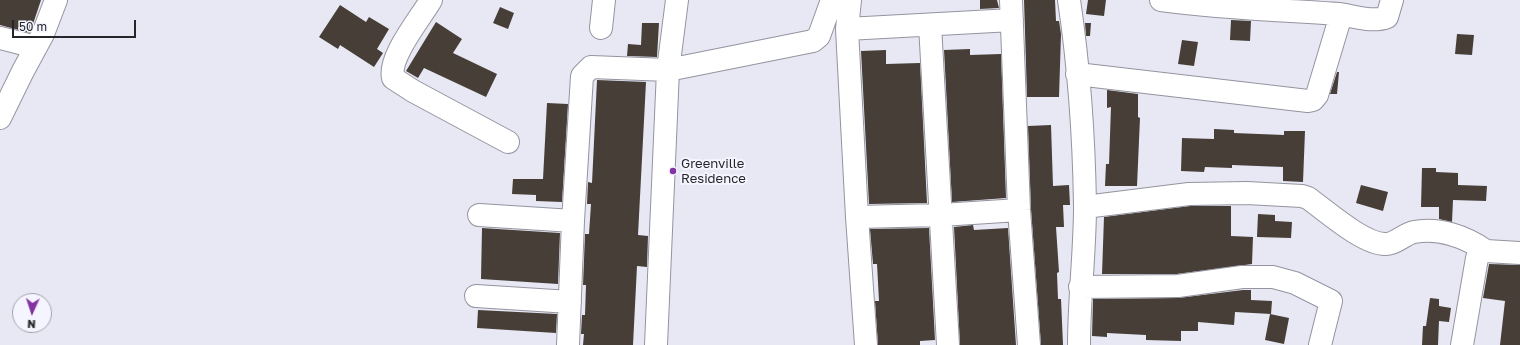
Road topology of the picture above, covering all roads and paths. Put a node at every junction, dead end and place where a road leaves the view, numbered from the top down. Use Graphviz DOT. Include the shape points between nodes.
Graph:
graph roads {
  1 [pos="56,0"];
  2 [pos="431,0"];
  3 [pos="604,0"];
  4 [pos="677,0"];
  5 [pos="832,0"];
  6 [pos="850,0"];
  7 [pos="1069,0"];
  8 [pos="1161,0"];
  9 [pos="1392,0"];
  10 [pos="1012,10"];
  11 [pos="1341,15"];
  12 [pos="930,25"];
  13 [pos="601,28"];
  14 [pos="847,29"];
  15 [pos="0,38"];
  16 [pos="36,47"];
  17 [pos="668,70"];
  18 [pos="1077,74"];
  19 [pos="0,118"];
  20 [pos="508,142"];
  21 [pos="1085,207"];
  22 [pos="1019,210"];
  23 [pos="479,215"];
  24 [pos="941,215"];
  25 [pos="857,217"];
  26 [pos="573,221"];
  27 [pos="1486,250"];
  28 [pos="1520,253"];
  29 [pos="1080,287"];
  30 [pos="476,296"];
  31 [pos="570,302"];
  32 [pos="568,345"];
  33 [pos="656,345"];
  34 [pos="866,345"];
  35 [pos="948,345"];
  36 [pos="1028,345"];
  37 [pos="1079,345"];
  38 [pos="1320,345"];
  39 [pos="1462,345"];
  1 -- 16 [label="street"];
  2 -- 20 [label="street" via="396,56 391,71 393,78"];
  3 -- 13 [label="street"];
  4 -- 17 [label="street"];
  5 -- 17 [label="street" via="819,36 813,41"];
  6 -- 14 [label="street"];
  7 -- 18 [label="street"];
  8 -- 11 [label="street" via="1213,7"];
  9 -- 11 [label="street" via="1387,17 1379,20"];
  10 -- 12 [label="street"];
  10 -- 22 [label="street"];
  11 -- 18 [label="street" via="1317,95 1313,100"];
  12 -- 14 [label="street"];
  12 -- 24 [label="street"];
  14 -- 25 [label="street"];
  15 -- 16 [label="street"];
  16 -- 19 [label="street"];
  17 -- 26 [label="street" via="591,67 582,76"];
  17 -- 33 [label="street"];
  18 -- 21 [label="street"];
  21 -- 27 [label="street" via="1189,194 1247,193 1302,196 1344,225 1379,244 1390,244 1413,232 1435,232 1458,235"];
  21 -- 29 [label="street"];
  22 -- 24 [label="street"];
  22 -- 36 [label="street"];
  23 -- 26 [label="street"];
  24 -- 25 [label="street"];
  24 -- 35 [label="street"];
  25 -- 34 [label="street"];
  26 -- 31 [label="street"];
  27 -- 28 [label="street"];
  27 -- 39 [label="street" via="1481,252 1478,258"];
  29 -- 37 [label="street"];
  29 -- 38 [label="street" via="1178,286 1242,277 1283,279 1331,300"];
  30 -- 31 [label="street"];
  31 -- 32 [label="street"];
}
